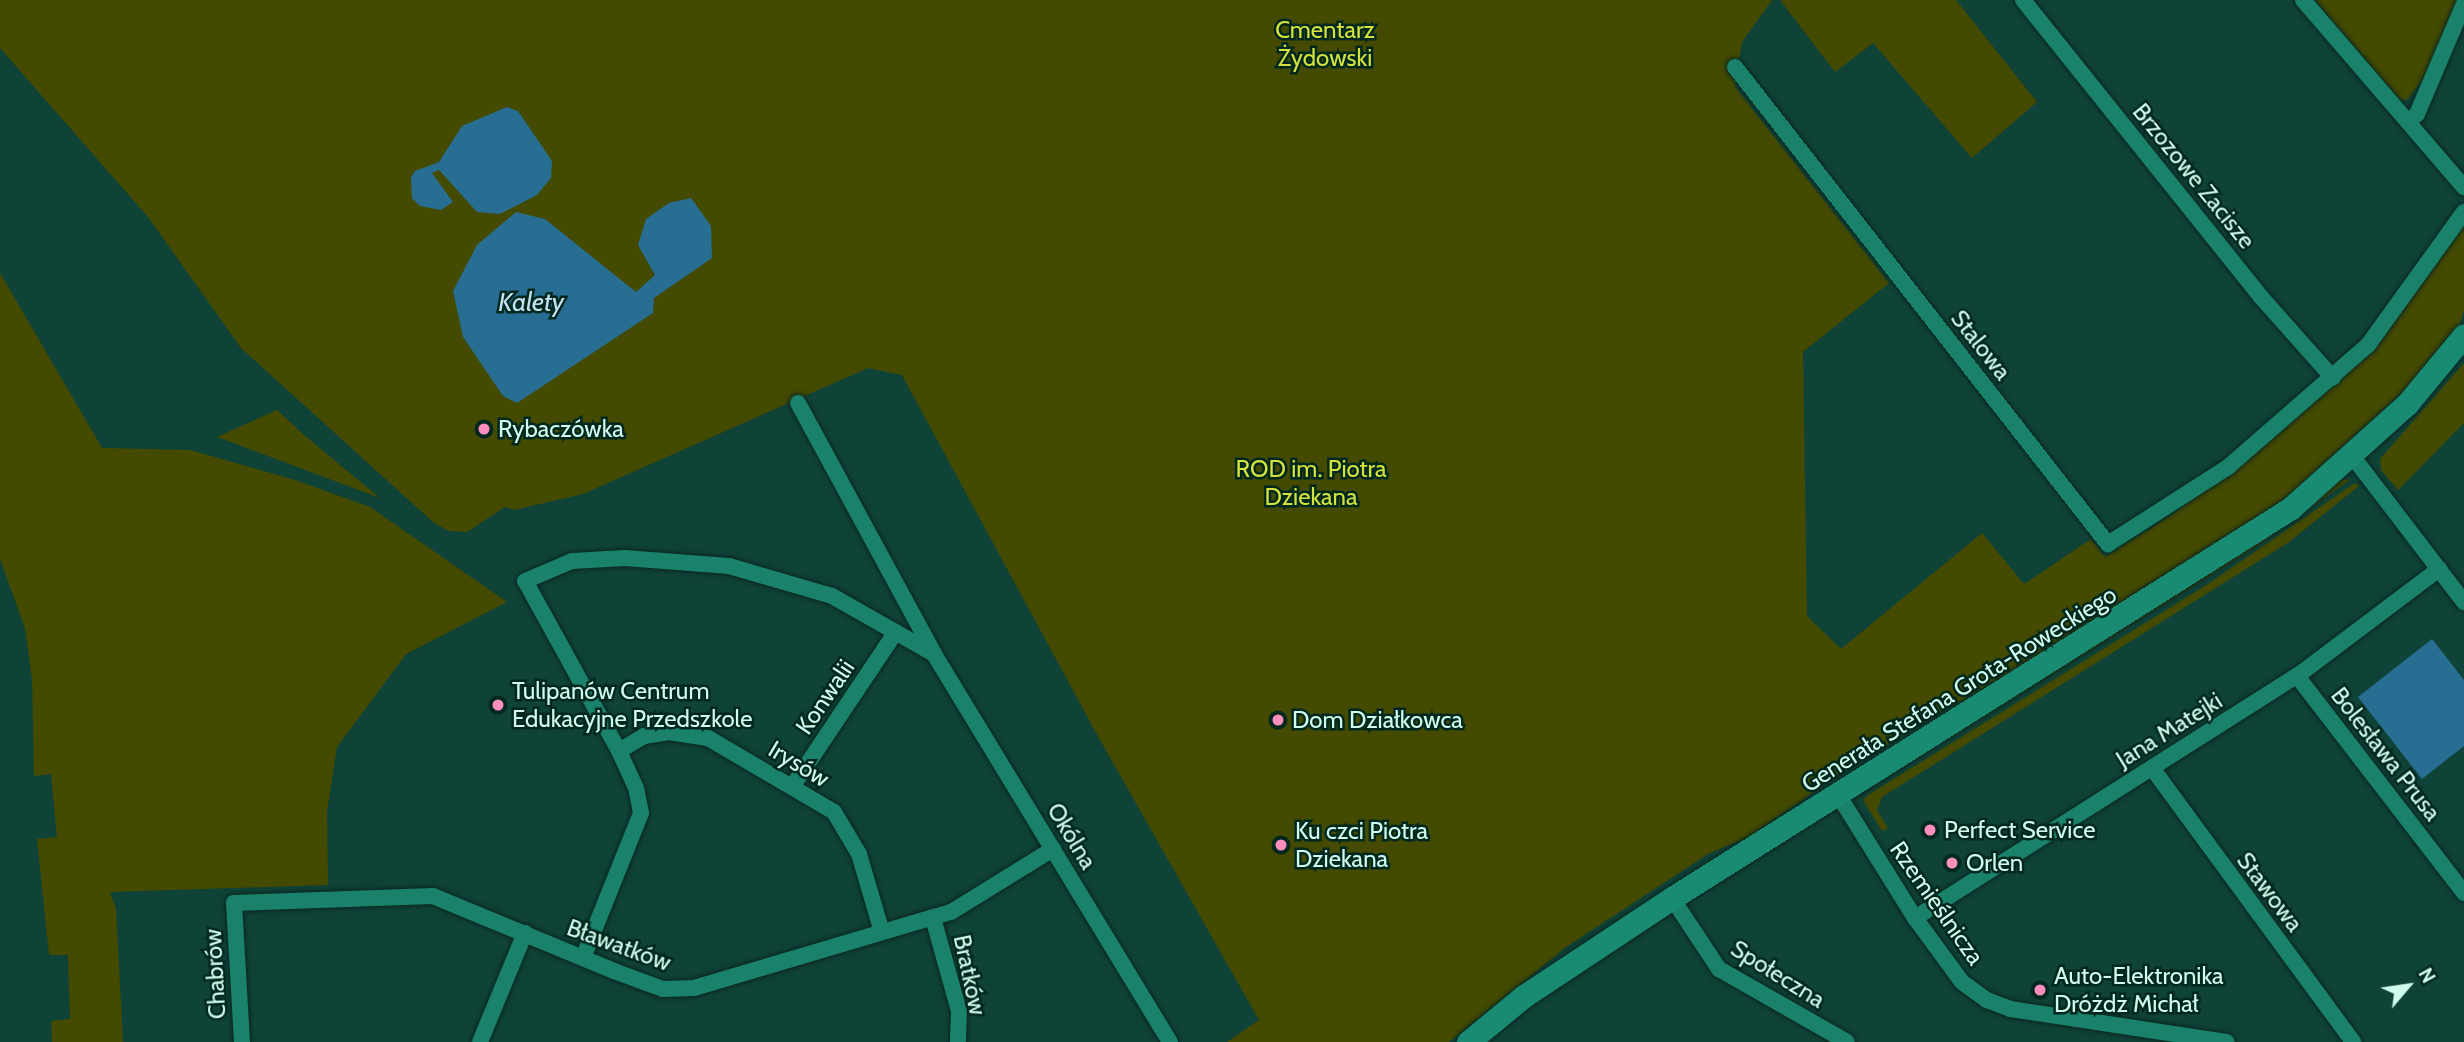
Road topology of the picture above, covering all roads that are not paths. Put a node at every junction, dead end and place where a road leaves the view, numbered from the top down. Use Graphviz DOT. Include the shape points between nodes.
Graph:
graph roads {
  1 [pos="2023,0"];
  2 [pos="2303,0"];
  3 [pos="2464,4"];
  4 [pos="1735,67"];
  5 [pos="2408,122"];
  6 [pos="2464,187"];
  7 [pos="2464,212"];
  8 [pos="2458,343"];
  9 [pos="2333,378"];
  10 [pos="797,403"];
  11 [pos="2353,457"];
  12 [pos="2439,569"];
  13 [pos="2463,597"];
  14 [pos="895,633"];
  15 [pos="934,654"];
  16 [pos="2297,676"];
  17 [pos="619,751"];
  18 [pos="2152,768"];
  19 [pos="792,787"];
  20 [pos="1839,796"];
  21 [pos="1053,849"];
  22 [pos="2464,893"];
  23 [pos="1672,898"];
  24 [pos="234,903"];
  25 [pos="933,918"];
  26 [pos="1916,918"];
  27 [pos="882,932"];
  28 [pos="525,933"];
  29 [pos="583,958"];
  30 [pos="242,1042"];
  31 [pos="480,1042"];
  32 [pos="958,1042"];
  33 [pos="1170,1042"];
  34 [pos="1468,1042"];
  35 [pos="1847,1042"];
  36 [pos="2226,1042"];
  37 [pos="2353,1042"];
  1 -- 9 [label="street, Brzozowe Zacisze" via="2261,297"];
  2 -- 5 [label="street"];
  3 -- 5 [label="street" via="2417,114"];
  4 -- 9 [label="street, Stalowa" via="2108,544 2222,470"];
  5 -- 6 [label="street"];
  7 -- 9 [label="street" via="2368,345"];
  8 -- 11 [label="street, Generała Stefana Grota-Roweckiego"];
  10 -- 15 [label="street, Okólna"];
  11 -- 12 [label="street"];
  11 -- 20 [label="street, Generała Stefana Grota-Roweckiego" via="2291,508 2228,550"];
  12 -- 13 [label="street"];
  12 -- 16 [label="street, Jana Matejki"];
  14 -- 15 [label="street"];
  14 -- 17 [label="street" via="832,596 729,566 625,558 572,561 525,581"];
  14 -- 19 [label="street, Konwalii"];
  15 -- 21 [label="street, Okólna"];
  16 -- 18 [label="street, Jana Matejki"];
  16 -- 22 [label="street, Bolesława Prusa"];
  17 -- 19 [label="street, Irysów" via="645,736 669,732 708,738"];
  17 -- 29 [label="street" via="636,788 641,813"];
  18 -- 26 [label="street, Jana Matejki"];
  18 -- 37 [label="street, Stawowa"];
  19 -- 27 [label="street, Irysów" via="834,812 845,826"];
  20 -- 23 [label="street, Generała Stefana Grota-Roweckiego"];
  20 -- 26 [label="street, Rzemieślnicza"];
  21 -- 25 [label="street, Bławatków" via="951,912"];
  21 -- 33 [label="street, Okólna"];
  23 -- 34 [label="street, Generała Stefana Grota-Roweckiego" via="1524,996"];
  23 -- 35 [label="street, Społeczna" via="1718,969"];
  24 -- 28 [label="street, Bławatków" via="433,897"];
  24 -- 30 [label="street, Chabrów"];
  25 -- 27 [label="street, Bławatków"];
  25 -- 32 [label="street, Bratków" via="959,1011"];
  26 -- 36 [label="street, Rzemieślnicza" via="1962,982 1987,1000 2011,1009"];
  27 -- 29 [label="street, Bławatków" via="694,988 663,989"];
  28 -- 29 [label="street, Bławatków"];
  28 -- 31 [label="street"];
}
